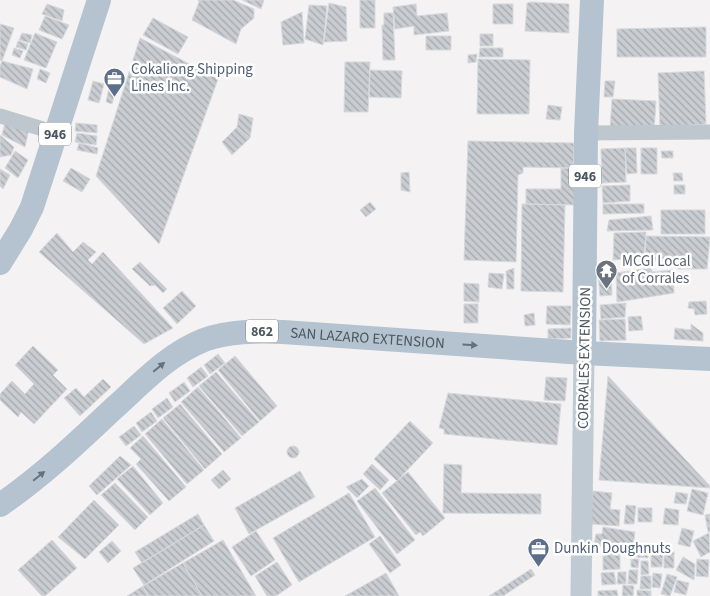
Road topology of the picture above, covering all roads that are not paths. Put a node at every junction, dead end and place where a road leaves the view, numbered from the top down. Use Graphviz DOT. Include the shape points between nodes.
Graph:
graph roads {
  1 [pos="99,0"];
  2 [pos="592,0"];
  3 [pos="0,116"];
  4 [pos="56,132"];
  5 [pos="710,132"];
  6 [pos="586,133"];
  7 [pos="0,263"];
  8 [pos="584,353"];
  9 [pos="710,359"];
  10 [pos="0,505"];
  11 [pos="581,596"];
  1 -- 4 [label="main road, 946"];
  2 -- 6 [label="main road, CORRALES EXTENSION / 946"];
  3 -- 4 [label="street"];
  4 -- 7 [label="main road, 946" via="32,207"];
  5 -- 6 [label="street"];
  6 -- 8 [label="main road, CORRALES EXTENSION / 946"];
  8 -- 9 [label="main road, 862"];
  10 -- 8 [label="main road, SAN LAZARO EXTENSION / 862, one-way" via="48,469 170,358 204,340 222,335 276,332"];
  8 -- 11 [label="main road, CORRALES EXTENSION / 946"];
}
